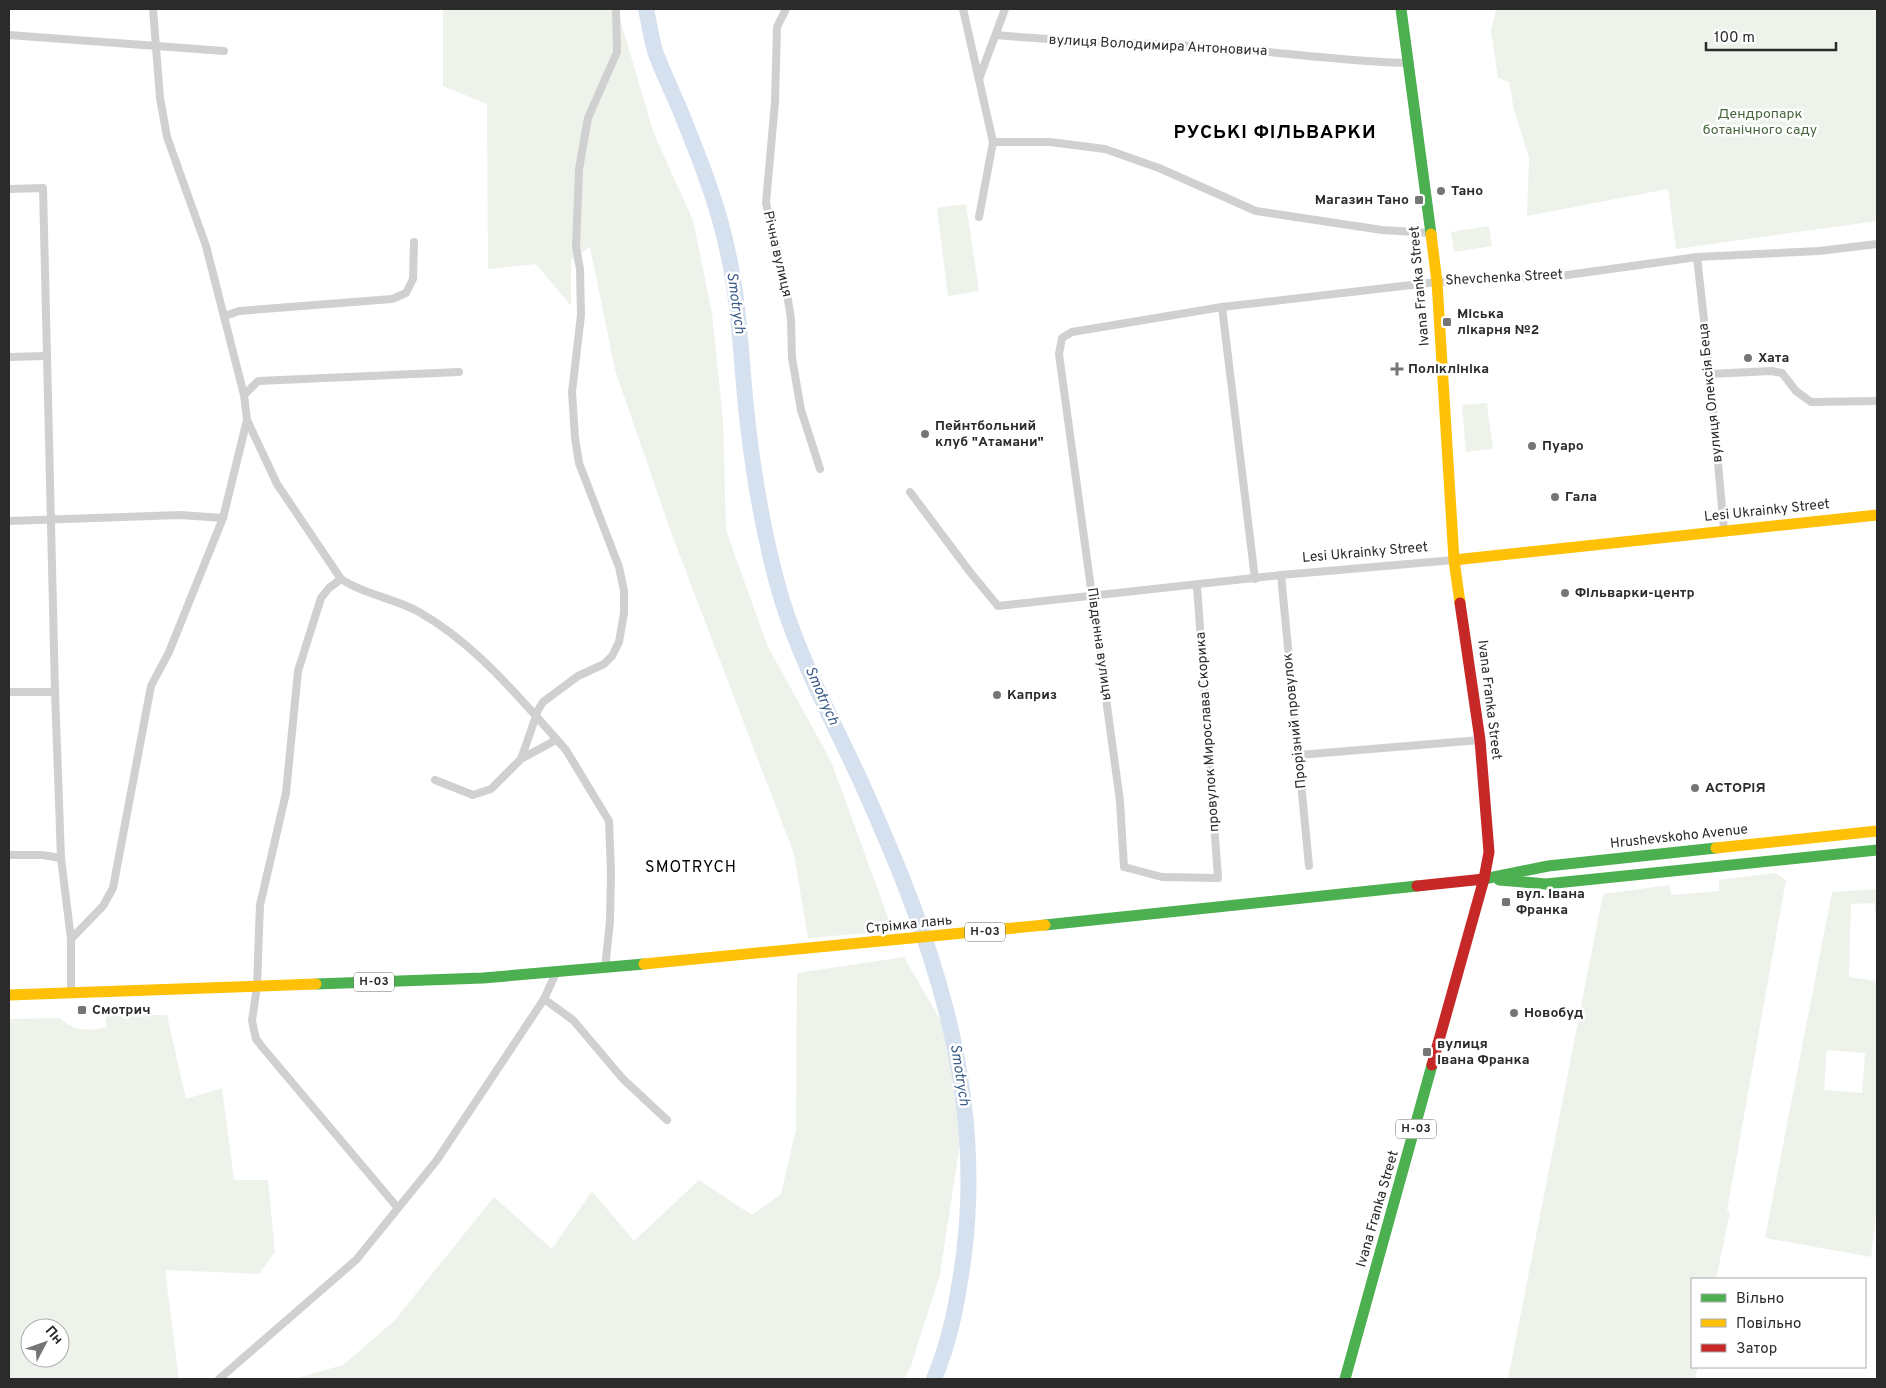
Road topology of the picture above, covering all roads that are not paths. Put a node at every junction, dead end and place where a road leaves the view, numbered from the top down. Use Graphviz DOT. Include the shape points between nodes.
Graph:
graph roads {
  1 [pos="153,9"];
  2 [pos="786,9"];
  3 [pos="963,9"];
  4 [pos="1005,9"];
  5 [pos="1402,9"];
  6 [pos="616,11"];
  7 [pos="9,34"];
  8 [pos="997,35"];
  9 [pos="157,46"];
  10 [pos="224,51"];
  11 [pos="1410,63"];
  12 [pos="979,79"];
  13 [pos="993,142"];
  14 [pos="9,189"];
  15 [pos="979,217"];
  16 [pos="1430,233"];
  17 [pos="414,242"];
  18 [pos="1877,244"];
  19 [pos="1697,257"];
  20 [pos="1438,282"];
  21 [pos="1222,307"];
  22 [pos="225,316"];
  23 [pos="1072,332"];
  24 [pos="46,356"];
  25 [pos="9,357"];
  26 [pos="459,372"];
  27 [pos="1710,374"];
  28 [pos="244,395"];
  29 [pos="1877,401"];
  30 [pos="247,420"];
  31 [pos="820,469"];
  32 [pos="910,492"];
  33 [pos="1877,515"];
  34 [pos="223,518"];
  35 [pos="50,520"];
  36 [pos="9,521"];
  37 [pos="1724,530"];
  38 [pos="1454,560"];
  39 [pos="1281,575"];
  40 [pos="1255,579"];
  41 [pos="341,580"];
  42 [pos="1197,586"];
  43 [pos="1092,596"];
  44 [pos="9,692"];
  45 [pos="55,692"];
  46 [pos="536,716"];
  47 [pos="556,740"];
  48 [pos="1480,740"];
  49 [pos="1299,755"];
  50 [pos="521,759"];
  51 [pos="435,780"];
  52 [pos="1877,831"];
  53 [pos="1877,850"];
  54 [pos="9,855"];
  55 [pos="61,858"];
  56 [pos="1309,866"];
  57 [pos="1218,878"];
  58 [pos="1484,879"];
  59 [pos="1231,907"];
  60 [pos="71,939"];
  61 [pos="605,968"];
  62 [pos="556,973"];
  63 [pos="256,986"];
  64 [pos="71,993"];
  65 [pos="9,995"];
  66 [pos="544,998"];
  67 [pos="667,1120"];
  68 [pos="397,1208"];
  69 [pos="219,1379"];
  70 [pos="1345,1379"];
  1 -- 9 [label="street"];
  2 -- 31 [label="street, Річна вулиця" via="777,27 775,102 766,203 786,287 792,358 802,410"];
  3 -- 12 [label="street"];
  4 -- 8 [label="street"];
  5 -- 11 [label="main road, Ivana Franka Street"];
  6 -- 46 [label="street" via="617,52 588,118 579,169 576,247 580,269 580,315 572,392 580,463 619,567 624,613 619,642 612,656 548,699"];
  7 -- 9 [label="street"];
  8 -- 11 [label="street, вулиця Володимира Антоновича"];
  8 -- 12 [label="street"];
  9 -- 10 [label="street"];
  9 -- 22 [label="street" via="160,98 168,137 206,246"];
  11 -- 16 [label="main road, Ivana Franka Street"];
  12 -- 13 [label="street"];
  13 -- 15 [label="street"];
  13 -- 16 [label="street" via="1050,142 1106,149 1159,168 1256,211 1382,230"];
  14 -- 24 [label="street" via="43,188"];
  16 -- 20 [label="main road, Ivana Franka Street"];
  17 -- 22 [label="street" via="413,279 406,293 392,299 239,311"];
  18 -- 19 [label="street, Shevchenka Street" via="1819,251"];
  19 -- 20 [label="street, Shevchenka Street" via="1560,276"];
  19 -- 27 [label="street, вулиця Олексія Беца"];
  20 -- 21 [label="street, Shevchenka Street"];
  20 -- 38 [label="main road, Ivana Franka Street"];
  21 -- 23 [label="street, Shevchenka Street"];
  21 -- 40 [label="street"];
  22 -- 28 [label="street"];
  23 -- 43 [label="street, Південна вулиця" via="1062,338 1059,354"];
  24 -- 25 [label="street"];
  24 -- 35 [label="street"];
  26 -- 28 [label="street" via="258,381"];
  27 -- 29 [label="street" via="1771,371 1782,373 1796,391 1811,402"];
  27 -- 37 [label="street, вулиця Олексія Беца"];
  28 -- 30 [label="street"];
  30 -- 34 [label="street"];
  30 -- 41 [label="street" via="277,484"];
  32 -- 43 [label="street, Lesi Ukrainky Street" via="998,606"];
  33 -- 37 [label="main road, Lesi Ukrainky Street"];
  34 -- 35 [label="street" via="180,515"];
  34 -- 60 [label="street" via="169,652 151,686 113,888 102,906"];
  35 -- 36 [label="street"];
  35 -- 45 [label="street"];
  37 -- 38 [label="main road, Lesi Ukrainky Street"];
  38 -- 39 [label="street, Lesi Ukrainky Street"];
  38 -- 48 [label="main road, Ivana Franka Street"];
  39 -- 40 [label="street, Lesi Ukrainky Street"];
  39 -- 49 [label="street, Прорізний провулок"];
  40 -- 42 [label="street, Lesi Ukrainky Street"];
  41 -- 46 [label="street" via="405,605 435,622 486,660"];
  41 -- 63 [label="street" via="321,598 298,671 286,793 260,905"];
  42 -- 43 [label="street, Lesi Ukrainky Street"];
  42 -- 57 [label="street, провулок Мирослава Скорика"];
  43 -- 57 [label="street, Південна вулиця" via="1120,801 1124,867 1162,877"];
  44 -- 45 [label="street"];
  45 -- 55 [label="street"];
  46 -- 47 [label="street"];
  46 -- 50 [label="street"];
  47 -- 50 [label="street"];
  47 -- 61 [label="street" via="566,750 601,807 611,830 610,921"];
  48 -- 49 [label="street"];
  48 -- 58 [label="main road, Ivana Franka Street" via="1489,852"];
  49 -- 56 [label="street, Прорізний провулок"];
  50 -- 51 [label="street" via="491,789 474,795"];
  52 -- 58 [label="main road, Hrushevskoho Avenue" via="1548,866"];
  53 -- 58 [label="main road, Hrushevskoho Avenue" via="1546,884"];
  54 -- 55 [label="street"];
  55 -- 60 [label="street"];
  58 -- 59 [label="main road, Hrushevskoho Avenue / Н-03"];
  58 -- 70 [label="main road, Ivana Franka Street / Н-03"];
  59 -- 61 [label="main road, Стрімка лань / Н-03"];
  60 -- 64 [label="street"];
  61 -- 62 [label="main road, Н-03"];
  62 -- 63 [label="main road, Н-03"];
  62 -- 66 [label="street"];
  63 -- 64 [label="main road, Н-03"];
  63 -- 68 [label="street" via="252,1021 256,1039"];
  64 -- 65 [label="main road, Н-03"];
  66 -- 67 [label="street" via="573,1020 623,1079"];
  66 -- 68 [label="street" via="450,1142"];
  68 -- 69 [label="street" via="356,1260"];
}
